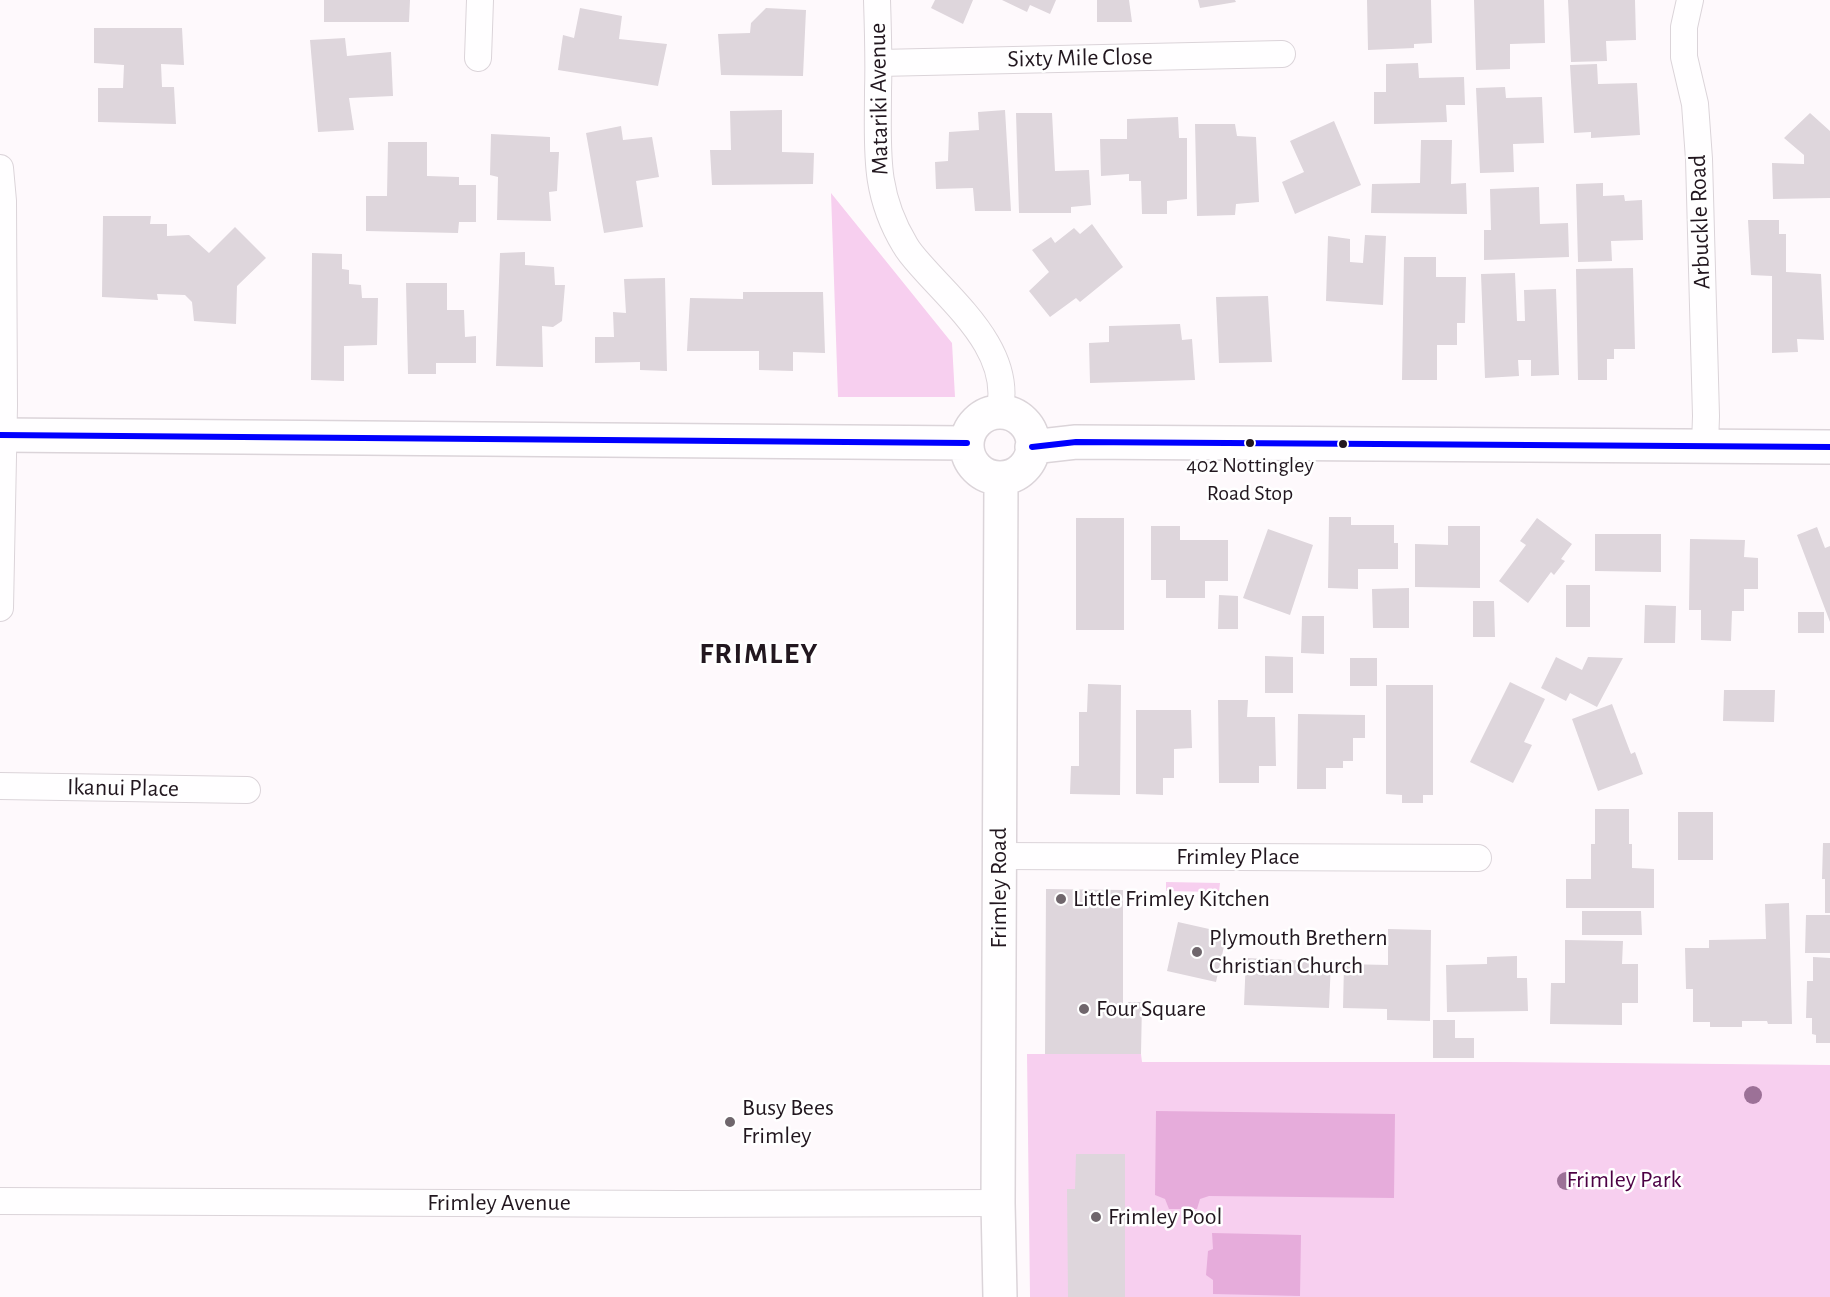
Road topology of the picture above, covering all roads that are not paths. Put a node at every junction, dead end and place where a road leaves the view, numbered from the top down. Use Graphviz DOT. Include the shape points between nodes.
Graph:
graph roads {
  1 [pos="480,0"];
  2 [pos="877,0"];
  3 [pos="1690,0"];
  4 [pos="1282,54"];
  5 [pos="478,58"];
  6 [pos="879,63"];
  7 [pos="0,168"];
  8 [pos="999,413"];
  9 [pos="2,435"];
  10 [pos="967,443"];
  11 [pos="1705,446"];
  12 [pos="1032,447"];
  13 [pos="1830,447"];
  14 [pos="1001,478"];
  15 [pos="0,608"];
  16 [pos="0,786"];
  17 [pos="247,790"];
  18 [pos="998,856"];
  19 [pos="1478,858"];
  20 [pos="0,1201"];
  21 [pos="998,1203"];
  22 [pos="1000,1297"];
  1 -- 5 [label="street"];
  2 -- 6 [label="street, Matariki Avenue"];
  3 -- 11 [label="street, Arbuckle Road" via="1684,27 1684,57 1695,104 1699,159"];
  4 -- 6 [label="street, Sixty Mile Close"];
  6 -- 8 [label="street, Matariki Avenue" via="878,157 890,219 907,248 987,344 1001,386"];
  7 -- 9 [label="street"];
  8 -- 10 [label="street" via="977,421"];
  8 -- 12 [label="street" via="1012,415 1023,423"];
  9 -- 10 [label="street"];
  9 -- 15 [label="street"];
  10 -- 14 [label="street" via="968,456 976,468 987,476"];
  11 -- 12 [label="street" via="1076,442"];
  11 -- 13 [label="street"];
  12 -- 14 [label="street" via="1023,469"];
  14 -- 18 [label="street, Frimley Road"];
  16 -- 17 [label="street, Ikanui Place"];
  18 -- 19 [label="street, Frimley Place"];
  18 -- 21 [label="street, Frimley Road"];
  20 -- 21 [label="street, Frimley Avenue"];
  21 -- 22 [label="street, Frimley Road"];
}
